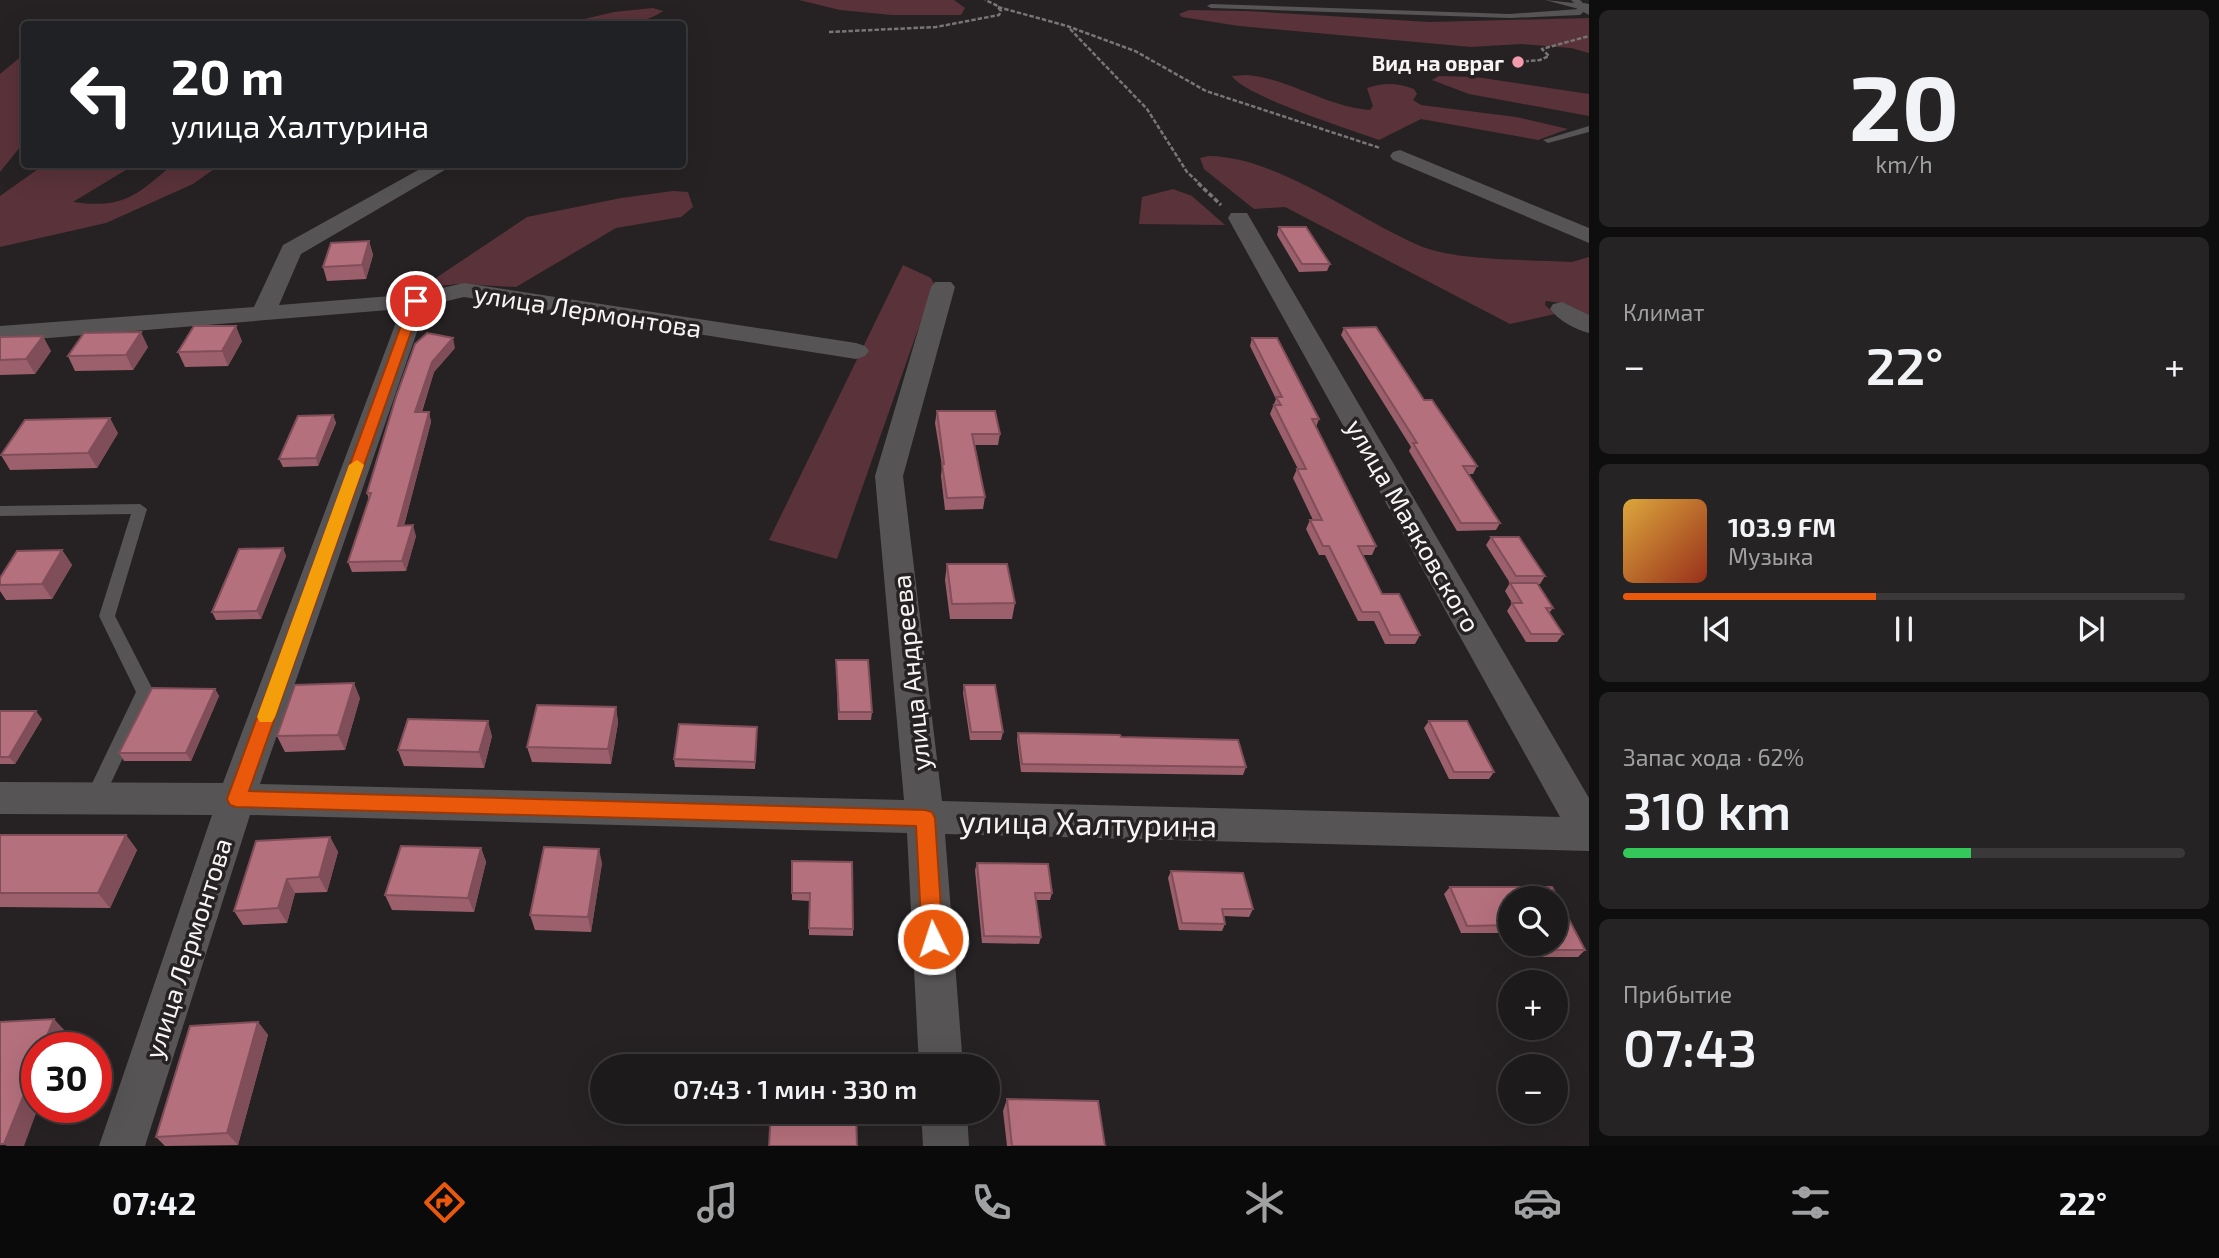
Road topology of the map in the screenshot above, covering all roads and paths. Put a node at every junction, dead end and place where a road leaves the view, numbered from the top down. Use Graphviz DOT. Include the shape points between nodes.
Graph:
graph roads {
  1 [pos="985,0"];
  2 [pos="1549,0"];
  3 [pos="1210,6"];
  4 [pos="1583,6"];
  5 [pos="998,7"];
  6 [pos="1067,26"];
  7 [pos="829,32"];
  8 [pos="1589,36"];
  9 [pos="1518,62"];
  10 [pos="1589,129"];
  11 [pos="1548,141"];
  12 [pos="1400,156"];
  13 [pos="437,168"];
  14 [pos="1239,218"];
  15 [pos="1589,236"];
  16 [pos="943,287"];
  17 [pos="416,301"];
  18 [pos="1562,309"];
  19 [pos="263,313"];
  20 [pos="1589,326"];
  21 [pos="0,334"];
  22 [pos="856,351"];
  23 [pos="0,511"];
  24 [pos="0,798"];
  25 [pos="94,798"];
  26 [pos="236,799"];
  27 [pos="925,818"];
  28 [pos="1589,834"];
  29 [pos="940,1054"];
  30 [pos="945,1124"];
  31 [pos="122,1146"];
  32 [pos="946,1146"];
  1 -- 5 [label="path"];
  2 -- 4 [label="lane"];
  3 -- 4 [label="lane" via="1510,16 1580,13"];
  5 -- 6 [label="path"];
  5 -- 7 [label="path" via="999,15 975,22"];
  6 -- 12 [label="path" via="1135,51 1206,91"];
  6 -- 14 [label="path" via="1147,109 1187,172"];
  8 -- 9 [label="path" via="1542,49 1549,56 1540,61"];
  10 -- 11 [label="lane"];
  12 -- 15 [label="street"];
  13 -- 19 [label="street" via="291,250"];
  14 -- 28 [label="street, улица Маяковского"];
  16 -- 27 [label="street, улица Андреева" via="889,476"];
  17 -- 19 [label="street"];
  17 -- 22 [label="street, улица Лермонтова" via="464,290"];
  17 -- 26 [label="street, улица Лермонтова"];
  18 -- 20 [label="street"];
  19 -- 21 [label="street"];
  23 -- 25 [label="lane" via="140,509 107,616 145,692"];
  24 -- 25 [label="street, улица Халтурина"];
  25 -- 26 [label="street, улица Халтурина"];
  26 -- 27 [label="street, улица Халтурина"];
  26 -- 31 [label="street, улица Лермонтова"];
  27 -- 28 [label="street, улица Халтурина"];
  27 -- 29 [label="street, улица Андреева"];
  30 -- 32 [label="street"];
}
